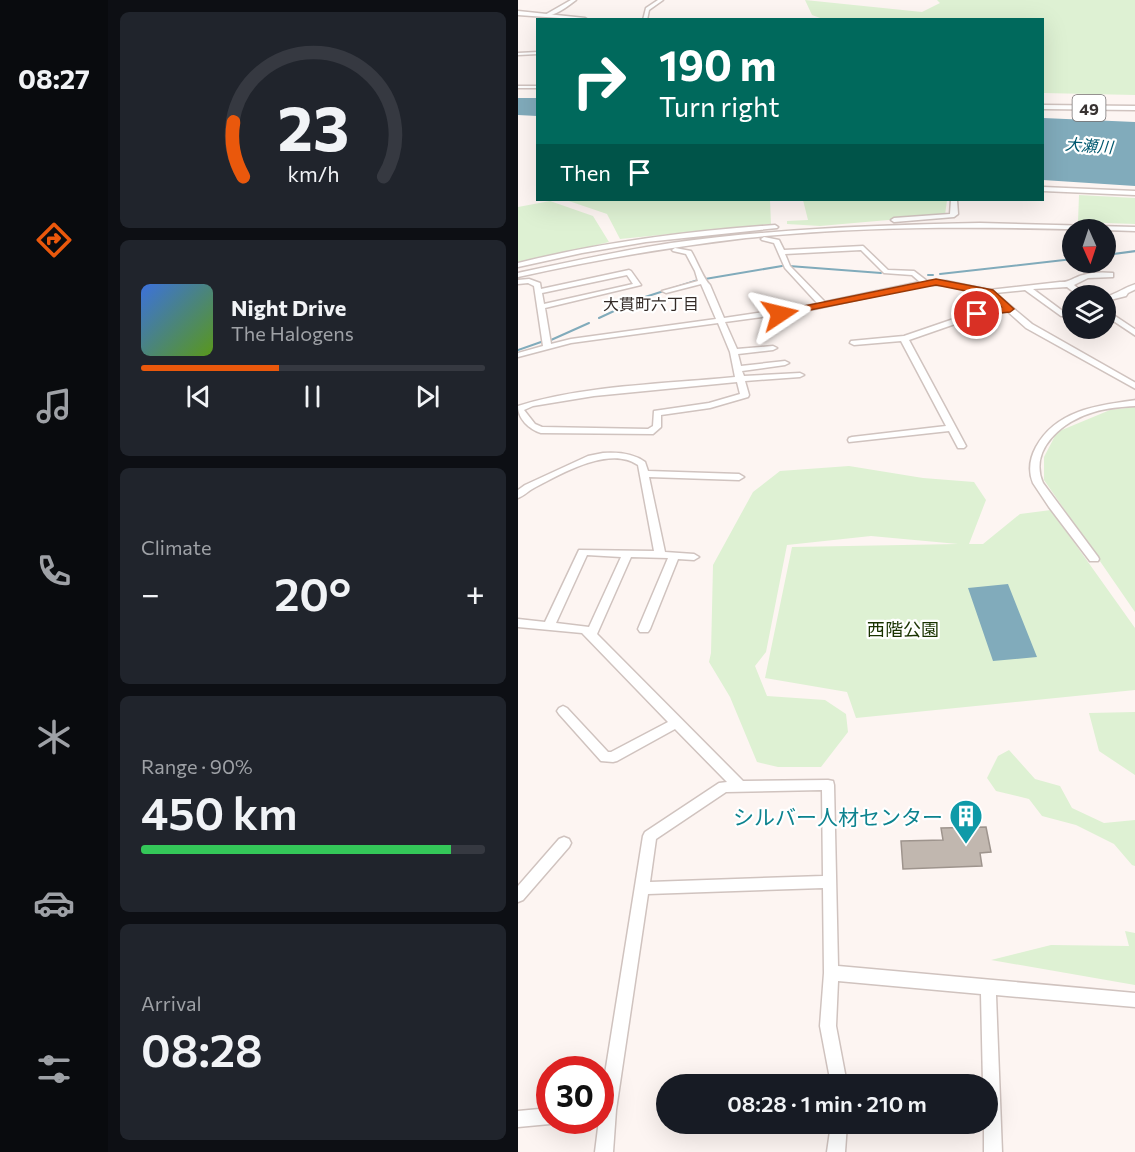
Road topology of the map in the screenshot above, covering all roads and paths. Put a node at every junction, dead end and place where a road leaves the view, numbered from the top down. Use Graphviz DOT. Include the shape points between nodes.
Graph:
graph roads {
  1 [pos="574,0"];
  2 [pos="661,0"];
  3 [pos="518,14"];
  4 [pos="545,16"];
  5 [pos="565,18"];
  6 [pos="645,18"];
  7 [pos="536,53"];
  8 [pos="518,54"];
  9 [pos="518,87"];
  10 [pos="536,87"];
  11 [pos="1044,107"];
  12 [pos="1136,108"];
  13 [pos="1044,189"];
  14 [pos="1136,193"];
  15 [pos="954,201"];
  16 [pos="892,227"];
  17 [pos="842,229"];
  18 [pos="1136,229"];
  19 [pos="1027,230"];
  20 [pos="823,231"];
  21 [pos="809,232"];
  22 [pos="883,233"];
  23 [pos="731,238"];
  24 [pos="777,241"];
  25 [pos="651,248"];
  26 [pos="781,252"];
  27 [pos="518,265"];
  28 [pos="518,275"];
  29 [pos="1110,275"];
  30 [pos="518,282"];
  31 [pos="702,282"];
  32 [pos="925,283"];
  33 [pos="1069,285"];
  34 [pos="1136,286"];
  35 [pos="1027,288"];
  36 [pos="665,291"];
  37 [pos="538,292"];
  38 [pos="989,292"];
  39 [pos="1116,296"];
  40 [pos="823,305"];
  41 [pos="540,307"];
  42 [pos="1010,309"];
  43 [pos="1061,314"];
  44 [pos="1116,319"];
  45 [pos="721,321"];
  46 [pos="1136,334"];
  47 [pos="906,338"];
  48 [pos="854,343"];
  49 [pos="547,346"];
  50 [pos="773,348"];
  51 [pos="734,352"];
  52 [pos="518,355"];
  53 [pos="785,363"];
  54 [pos="739,374"];
  55 [pos="800,375"];
  56 [pos="1136,387"];
  57 [pos="1136,403"];
  58 [pos="519,408"];
  59 [pos="952,428"];
  60 [pos="852,440"];
  61 [pos="961,446"];
  62 [pos="644,474"];
  63 [pos="739,477"];
  64 [pos="518,495"];
  65 [pos="628,553"];
  66 [pos="660,555"];
  67 [pos="674,556"];
  68 [pos="694,557"];
  69 [pos="1094,559"];
  70 [pos="518,623"];
  71 [pos="549,626"];
  72 [pos="644,629"];
  73 [pos="591,635"];
  74 [pos="563,711"];
  75 [pos="678,722"];
  76 [pos="738,785"];
  77 [pos="564,843"];
  78 [pos="830,882"];
  79 [pos="644,888"];
  80 [pos="518,896"];
  81 [pos="831,973"];
  82 [pos="988,987"];
  83 [pos="1136,1000"];
  84 [pos="614,1056"];
  85 [pos="837,1074"];
  86 [pos="536,1117"];
  87 [pos="518,1119"];
  88 [pos="604,1134"];
  89 [pos="838,1134"];
  90 [pos="604,1152"];
  91 [pos="836,1152"];
  92 [pos="993,1152"];
  1 -- 4 [label="street"];
  2 -- 6 [label="street" via="647,9"];
  3 -- 4 [label="main road"];
  4 -- 5 [label="main road"];
  7 -- 8 [label="street"];
  9 -- 10 [label="street"];
  11 -- 12 [label="main road, 49"];
  13 -- 14 [label="street"];
  15 -- 17 [label="street" via="952,216"];
  16 -- 17 [label="street"];
  16 -- 18 [label="street" via="1037,225"];
  16 -- 19 [label="street"];
  17 -- 20 [label="street"];
  17 -- 22 [label="street"];
  20 -- 21 [label="street"];
  20 -- 27 [label="street" via="779,227 706,231 617,243"];
  21 -- 23 [label="street"];
  21 -- 24 [label="street"];
  23 -- 24 [label="street"];
  23 -- 25 [label="street"];
  24 -- 26 [label="street"];
  25 -- 28 [label="street"];
  25 -- 31 [label="street" via="689,252"];
  26 -- 32 [label="street" via="863,249 886,272 914,273"];
  26 -- 40 [label="street" via="787,267"];
  29 -- 33 [label="street" via="1094,274"];
  30 -- 37 [label="street" via="535,281"];
  31 -- 36 [label="street"];
  31 -- 45 [label="street"];
  32 -- 38 [label="street"];
  32 -- 40 [label="street"];
  33 -- 35 [label="street"];
  34 -- 39 [label="street"];
  35 -- 38 [label="street"];
  35 -- 43 [label="street"];
  37 -- 41 [label="street"];
  37 -- 41 [label="street" via="629,272 637,285"];
  38 -- 42 [label="street"];
  40 -- 45 [label="street"];
  41 -- 49 [label="street"];
  42 -- 47 [label="street" via="977,314"];
  42 -- 56 [label="street" via="1029,326"];
  44 -- 46 [label="street"];
  45 -- 49 [label="street"];
  45 -- 51 [label="street"];
  47 -- 48 [label="street"];
  47 -- 59 [label="street"];
  49 -- 52 [label="street"];
  50 -- 51 [label="street"];
  51 -- 54 [label="street"];
  53 -- 54 [label="street"];
  54 -- 55 [label="street"];
  54 -- 58 [label="street" via="594,393"];
  54 -- 58 [label="street" via="745,394 710,405 657,412 657,427 650,432 540,429 532,426"];
  57 -- 69 [label="street" via="1089,410 1063,422 1044,440 1036,456 1035,477"];
  59 -- 60 [label="street"];
  59 -- 61 [label="street"];
  62 -- 63 [label="street"];
  62 -- 64 [label="street" via="637,459 601,456"];
  62 -- 66 [label="street"];
  65 -- 66 [label="street"];
  65 -- 71 [label="street" via="583,552"];
  65 -- 73 [label="street"];
  66 -- 67 [label="street"];
  67 -- 68 [label="street"];
  67 -- 72 [label="street"];
  70 -- 71 [label="street"];
  71 -- 73 [label="street" via="585,629"];
  73 -- 75 [label="street"];
  74 -- 75 [label="street" via="605,757 613,757"];
  75 -- 76 [label="street"];
  76 -- 78 [label="street" via="828,785"];
  76 -- 79 [label="street" via="724,788 650,836"];
  77 -- 80 [label="street"];
  78 -- 79 [label="street"];
  78 -- 81 [label="street"];
  79 -- 84 [label="street"];
  81 -- 82 [label="street"];
  81 -- 85 [label="street" via="828,1026"];
  82 -- 83 [label="street"];
  82 -- 92 [label="street"];
  86 -- 87 [label="street"];
  88 -- 90 [label="street"];
  89 -- 91 [label="street"];
}
